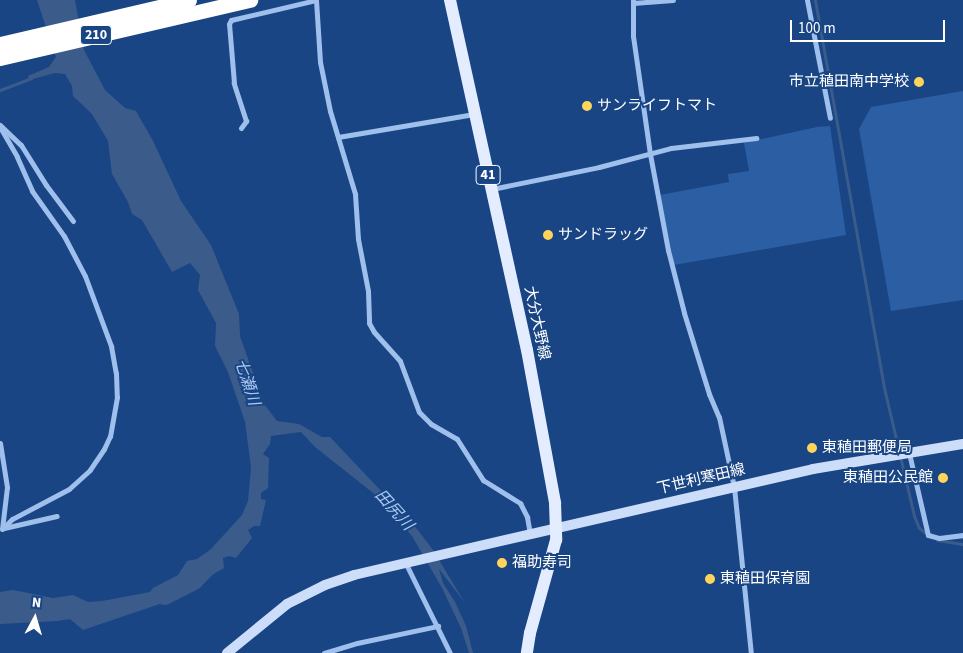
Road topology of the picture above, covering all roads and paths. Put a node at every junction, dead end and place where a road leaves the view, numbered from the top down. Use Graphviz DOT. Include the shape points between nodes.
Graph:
graph roads {
  1 [pos="250,0"];
  2 [pos="316,0"];
  3 [pos="450,0"];
  4 [pos="673,0"];
  5 [pos="807,0"];
  6 [pos="633,2"];
  7 [pos="184,6"];
  8 [pos="3,50"];
  9 [pos="475,114"];
  10 [pos="830,118"];
  11 [pos="0,126"];
  12 [pos="241,128"];
  13 [pos="338,137"];
  14 [pos="756,138"];
  15 [pos="650,154"];
  16 [pos="491,189"];
  17 [pos="73,221"];
  18 [pos="0,443"];
  19 [pos="963,444"];
  20 [pos="909,453"];
  21 [pos="734,487"];
  22 [pos="2,507"];
  23 [pos="57,516"];
  24 [pos="1,529"];
  25 [pos="557,529"];
  26 [pos="530,534"];
  27 [pos="963,535"];
  28 [pos="406,563"];
  29 [pos="438,626"];
  30 [pos="227,653"];
  31 [pos="324,653"];
  32 [pos="450,653"];
  33 [pos="527,653"];
  34 [pos="751,653"];
  1 -- 7 [label="highway, 210"];
  2 -- 12 [label="street" via="230,20 234,83 246,121"];
  2 -- 13 [label="street" via="320,58"];
  3 -- 9 [label="main road, 大分大野線 / 41"];
  4 -- 6 [label="street"];
  5 -- 10 [label="street"];
  6 -- 15 [label="street" via="633,36"];
  7 -- 8 [label="highway, 210"];
  9 -- 13 [label="street"];
  9 -- 16 [label="main road, 大分大野線 / 41"];
  11 -- 17 [label="street" via="21,144"];
  11 -- 24 [label="street" via="32,191 64,236 85,276 111,346 117,391 110,436 90,470 69,489 12,519"];
  13 -- 26 [label="street" via="355,194 371,328 400,361 422,417 457,440 483,480 520,503"];
  14 -- 15 [label="street" via="671,148"];
  15 -- 16 [label="street"];
  15 -- 21 [label="street" via="670,259 719,418"];
  16 -- 25 [label="main road, 大分大野線 / 41" via="537,399"];
  18 -- 22 [label="street" via="7,481"];
  19 -- 20 [label="main road, 下世利寒田線"];
  20 -- 21 [label="main road, 下世利寒田線" via="813,469"];
  20 -- 27 [label="street" via="928,535 939,538"];
  21 -- 25 [label="main road, 下世利寒田線"];
  21 -- 34 [label="street"];
  22 -- 24 [label="street"];
  23 -- 24 [label="street"];
  25 -- 26 [label="main road, 下世利寒田線"];
  25 -- 33 [label="main road, 大分大野線 / 41"];
  26 -- 28 [label="main road, 下世利寒田線"];
  28 -- 29 [label="street"];
  28 -- 30 [label="main road" via="354,575 306,593 271,616"];
  29 -- 31 [label="street"];
  29 -- 32 [label="street"];
}
